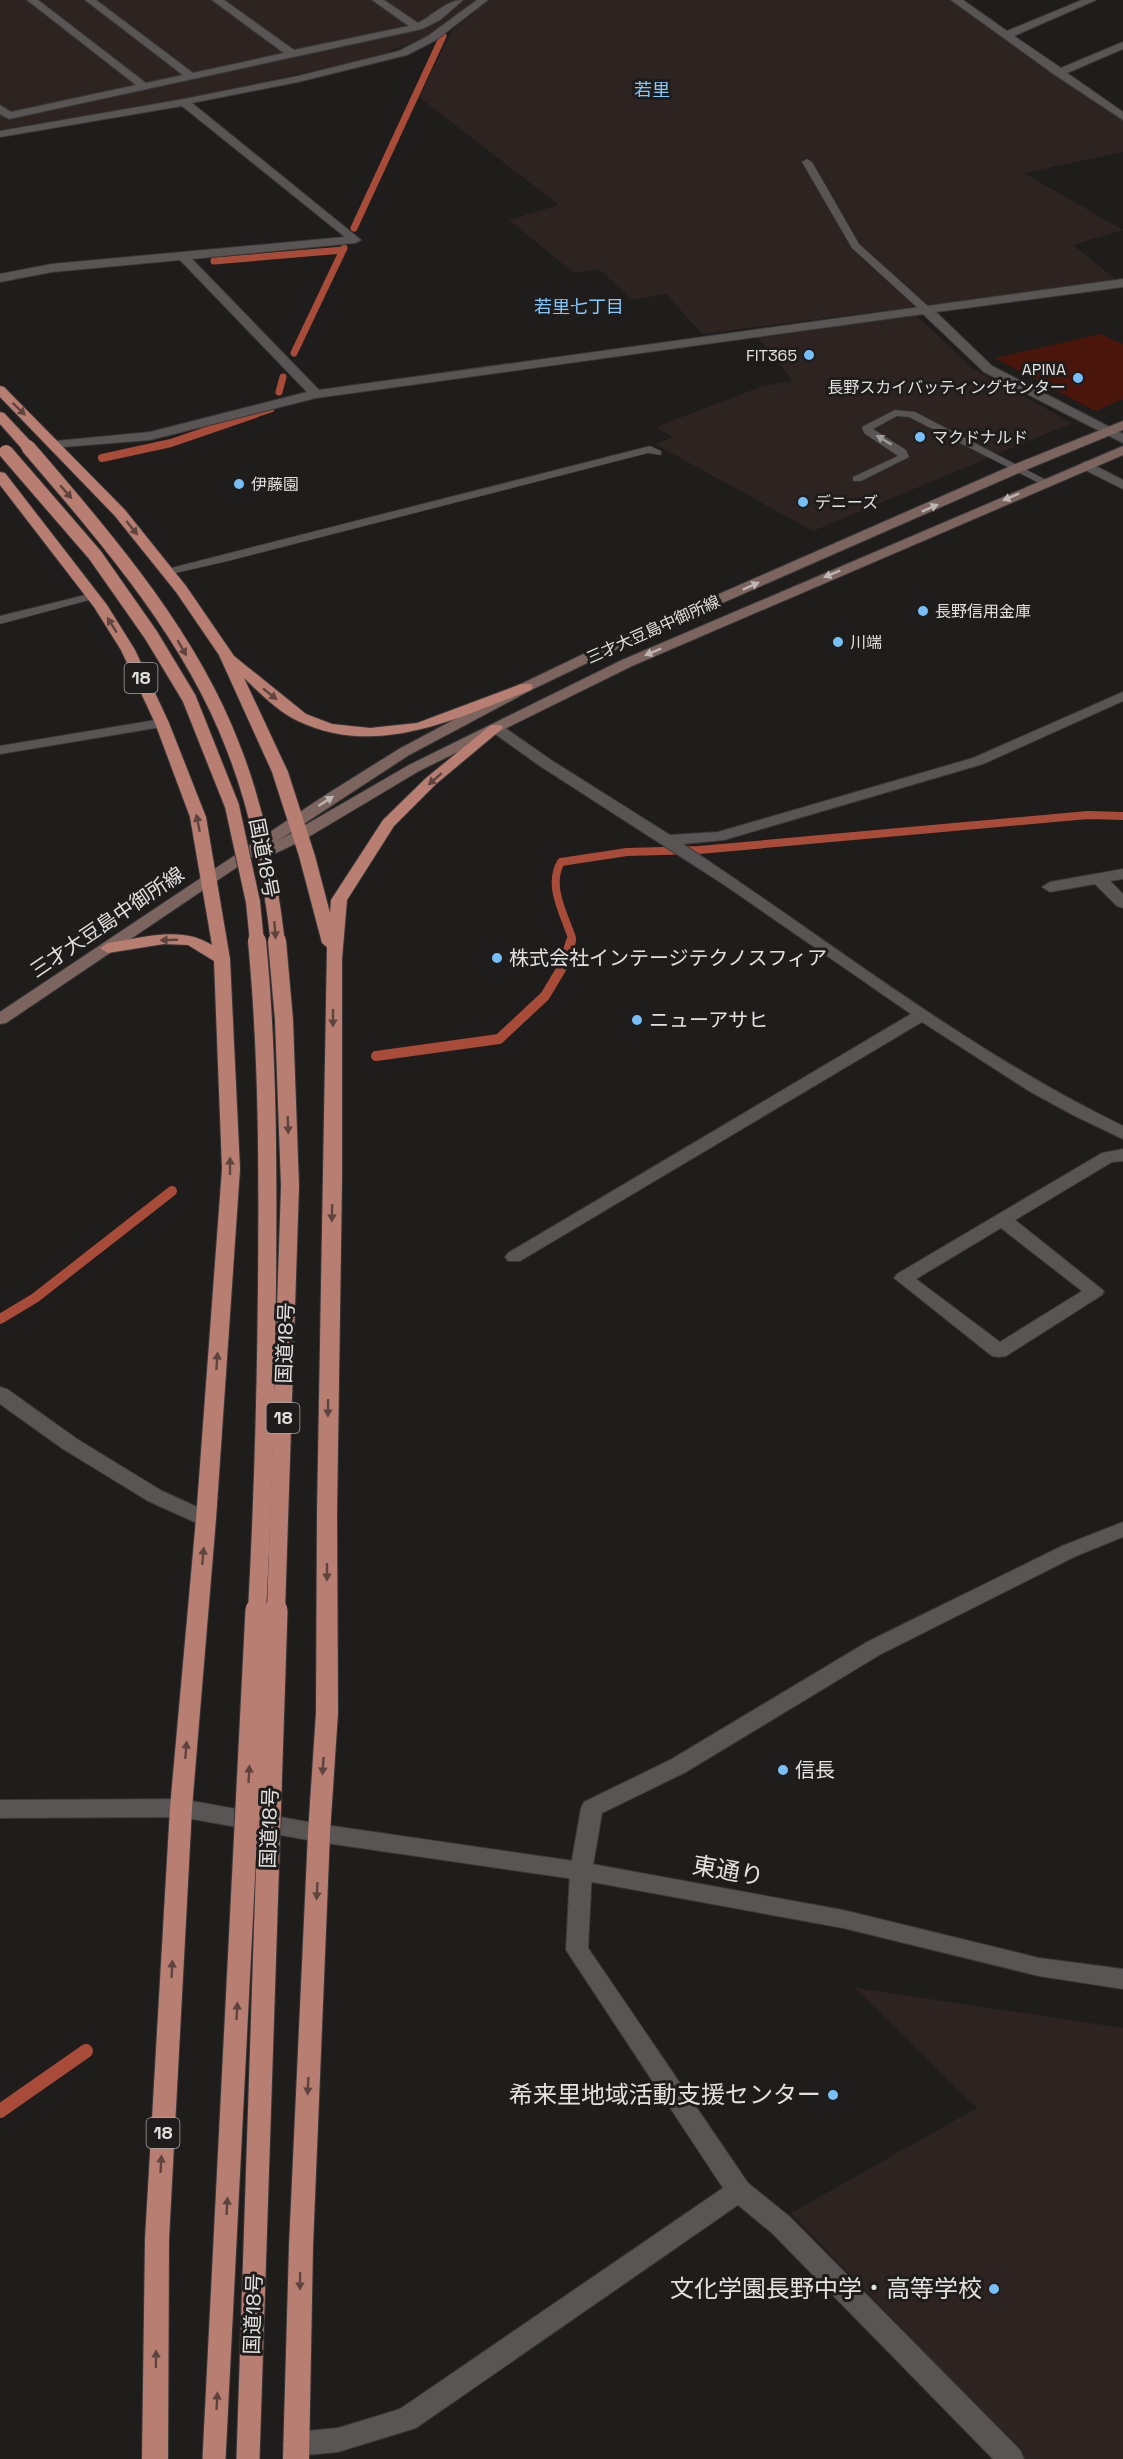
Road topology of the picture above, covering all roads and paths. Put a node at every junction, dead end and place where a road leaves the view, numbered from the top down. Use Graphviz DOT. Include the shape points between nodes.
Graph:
graph roads {
  1 [pos="32,0"];
  2 [pos="90,0"];
  3 [pos="217,0"];
  4 [pos="377,0"];
  5 [pos="458,0"];
  6 [pos="483,0"];
  7 [pos="956,0"];
  8 [pos="1091,0"];
  9 [pos="418,27"];
  10 [pos="1007,35"];
  11 [pos="1123,45"];
  12 [pos="292,54"];
  13 [pos="1059,73"];
  14 [pos="191,76"];
  15 [pos="144,86"];
  16 [pos="184,102"];
  17 [pos="0,108"];
  18 [pos="1121,112"];
  19 [pos="0,134"];
  20 [pos="807,162"];
  21 [pos="184,257"];
  22 [pos="0,278"];
  23 [pos="1123,283"];
  24 [pos="925,309"];
  25 [pos="0,390"];
  26 [pos="316,394"];
  27 [pos="0,416"];
  28 [pos="1123,425"];
  29 [pos="1106,432"];
  30 [pos="1123,439"];
  31 [pos="56,445"];
  32 [pos="3,449"];
  33 [pos="1123,450"];
  34 [pos="657,453"];
  35 [pos="1086,465"];
  36 [pos="1018,468"];
  37 [pos="0,476"];
  38 [pos="857,478"];
  39 [pos="1046,482"];
  40 [pos="1123,486"];
  41 [pos="167,572"];
  42 [pos="93,596"];
  43 [pos="0,620"];
  44 [pos="226,655"];
  45 [pos="526,687"];
  46 [pos="1123,696"];
  47 [pos="162,723"];
  48 [pos="496,728"];
  49 [pos="0,750"];
  50 [pos="298,829"];
  51 [pos="670,843"];
  52 [pos="1123,874"];
  53 [pos="1099,879"];
  54 [pos="208,880"];
  55 [pos="1050,886"];
  56 [pos="1123,903"];
  57 [pos="108,948"];
  58 [pos="222,959"];
  59 [pos="334,959"];
  60 [pos="922,1015"];
  61 [pos="0,1019"];
  62 [pos="1123,1133"];
  63 [pos="1123,1155"];
  64 [pos="1003,1220"];
  65 [pos="514,1257"];
  66 [pos="0,1394"];
  67 [pos="206,1519"];
  68 [pos="1123,1529"];
  69 [pos="181,1808"];
  70 [pos="0,1809"];
  71 [pos="319,1833"];
  72 [pos="580,1871"];
  73 [pos="1123,1979"];
  74 [pos="739,2191"];
  75 [pos="296,2451"];
  76 [pos="154,2459"];
  77 [pos="214,2459"];
  78 [pos="248,2459"];
  79 [pos="1011,2459"];
  1 -- 15 [label="street"];
  2 -- 14 [label="street"];
  3 -- 12 [label="street"];
  4 -- 9 [label="street"];
  5 -- 9 [label="street"];
  6 -- 16 [label="street" via="432,38 403,53"];
  7 -- 10 [label="street"];
  8 -- 10 [label="street"];
  9 -- 12 [label="street"];
  10 -- 13 [label="street"];
  11 -- 13 [label="street"];
  12 -- 14 [label="street"];
  13 -- 18 [label="street"];
  14 -- 15 [label="street"];
  15 -- 17 [label="street" via="9,116"];
  16 -- 19 [label="street"];
  16 -- 21 [label="street" via="355,240"];
  20 -- 24 [label="lane" via="855,246"];
  21 -- 22 [label="street" via="52,268"];
  21 -- 26 [label="street"];
  23 -- 24 [label="street"];
  24 -- 26 [label="street"];
  24 -- 29 [label="street" via="988,369"];
  25 -- 31 [label="highway, 18, one-way"];
  26 -- 31 [label="street" via="150,436"];
  27 -- 78 [label="highway, 国道18号 / 18, one-way, bridge" via="116,550 172,630 209,694 253,803 272,897 282,1004 290,1186"];
  28 -- 29 [label="main road, 三才大豆島中御所線"];
  29 -- 30 [label="street"];
  29 -- 36 [label="main road, 三才大豆島中御所線"];
  31 -- 41 [label="highway, 18, one-way" via="120,513"];
  77 -- 32 [label="highway, 国道18号 / 18, one-way, bridge" via="265,1449 268,1190 263,1007 253,902 232,806 189,698 151,634 95,555"];
  33 -- 35 [label="main road, 三才大豆島中御所線"];
  34 -- 41 [label="lane" via="650,449 291,544"];
  35 -- 39 [label="main road, 三才大豆島中御所線"];
  35 -- 40 [label="street"];
  38 -- 36 [label="lane, one-way" via="904,457 867,427 895,413 911,414"];
  36 -- 39 [label="lane"];
  45 -- 36 [label="main road, 三才大豆島中御所線, one-way"];
  37 -- 42 [label="highway, 18"];
  39 -- 48 [label="main road, 三才大豆島中御所線, one-way" via="627,663"];
  41 -- 44 [label="highway, 18"];
  42 -- 43 [label="lane"];
  47 -- 42 [label="highway, 18, one-way" via="128,650"];
  44 -- 45 [label="highway, 18, one-way" via="294,711 329,728 370,732 419,727"];
  44 -- 50 [label="highway, 18" via="280,772"];
  50 -- 45 [label="main road, 三才大豆島中御所線, one-way" via="404,752"];
  46 -- 51 [label="street" via="978,761 718,837"];
  47 -- 49 [label="street"];
  54 -- 47 [label="highway, 18, one-way" via="198,817"];
  48 -- 50 [label="main road, 三才大豆島中御所線"];
  48 -- 51 [label="street"];
  48 -- 59 [label="highway, 18, one-way" via="431,781 388,823 339,900"];
  50 -- 54 [label="main road, 三才大豆島中御所線"];
  50 -- 59 [label="highway, 18"];
  51 -- 60 [label="street"];
  52 -- 53 [label="street"];
  53 -- 55 [label="street"];
  53 -- 56 [label="street"];
  54 -- 57 [label="main road, 三才大豆島中御所線"];
  54 -- 58 [label="highway, 18"];
  58 -- 57 [label="highway, one-way" via="192,940 164,939"];
  57 -- 61 [label="main road, 三才大豆島中御所線"];
  67 -- 58 [label="highway, 18, one-way" via="231,1169"];
  59 -- 71 [label="highway, 18, one-way" via="327,1713"];
  60 -- 62 [label="street" via="1038,1088"];
  60 -- 65 [label="street"];
  63 -- 64 [label="street" via="1108,1157"];
  64 -- 64 [label="street" via="903,1278 999,1351 1095,1291"];
  66 -- 67 [label="street" via="70,1444 155,1496"];
  69 -- 67 [label="highway, 18, one-way"];
  68 -- 72 [label="street" via="1069,1551 874,1648 678,1766 592,1808"];
  69 -- 70 [label="street, 東通り"];
  69 -- 71 [label="street, 東通り"];
  76 -- 69 [label="highway, 18, one-way" via="157,2239"];
  71 -- 72 [label="street, 東通り"];
  71 -- 75 [label="highway, 18, one-way"];
  72 -- 73 [label="street, 東通り" via="843,1919 1039,1967"];
  72 -- 74 [label="street" via="577,1950"];
  74 -- 75 [label="street" via="407,2419"];
  74 -- 79 [label="street" via="781,2225"];
}
